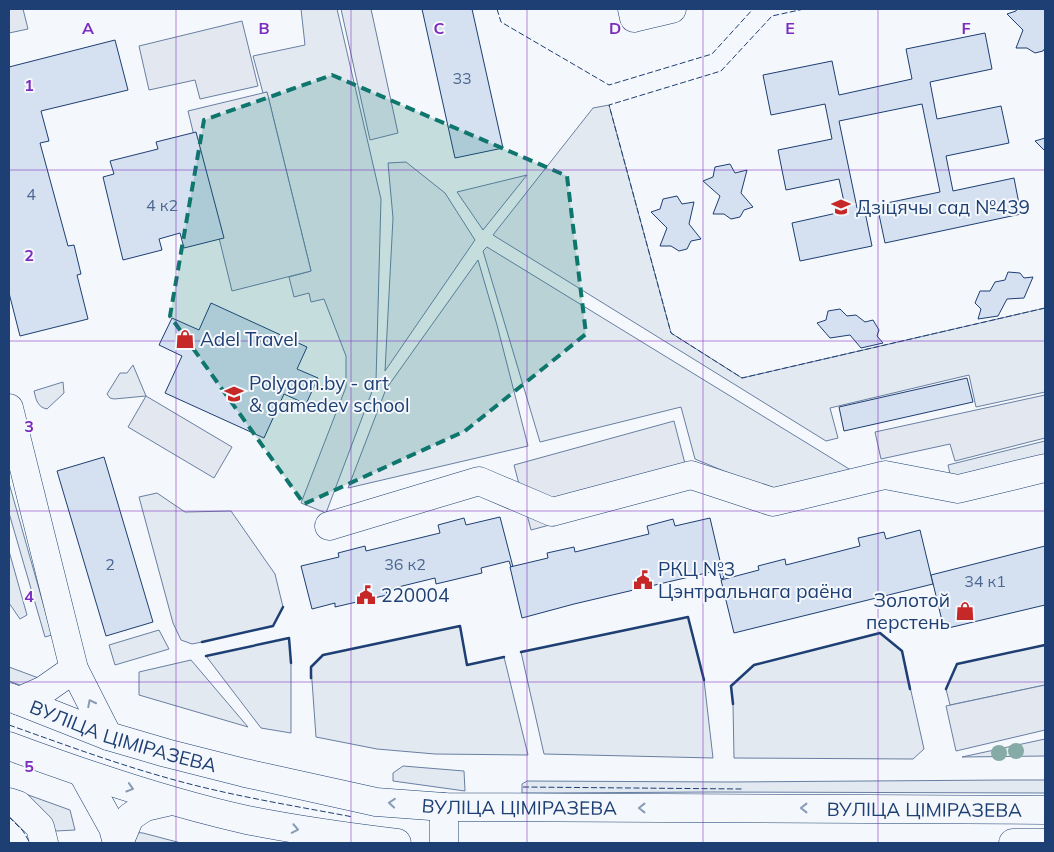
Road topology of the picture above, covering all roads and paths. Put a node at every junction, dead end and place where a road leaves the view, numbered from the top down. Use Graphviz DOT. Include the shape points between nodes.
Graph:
graph roads {
  1 [pos="632,9"];
  2 [pos="672,9"];
  3 [pos="9,408"];
  4 [pos="1045,468"];
  5 [pos="329,526"];
  6 [pos="74,669"];
  7 [pos="14,699"];
  8 [pos="108,736"];
  9 [pos="9,746"];
  10 [pos="84,774"];
  11 [pos="171,800"];
  12 [pos="9,802"];
  13 [pos="444,807"];
  14 [pos="1045,810"];
  15 [pos="42,835"];
  16 [pos="1045,841"];
  17 [pos="118,843"];
  18 [pos="397,843"];
  19 [pos="444,843"];
  20 [pos="1013,843"];
  21 [pos="1036,843"];
  1 -- 2 [label="main road" via="634,18"];
  3 -- 6 [label="main road"];
  4 -- 5 [label="main road" via="958,489 884,475 773,502 691,475 552,512 480,480"];
  6 -- 7 [label="main road" via="44,690"];
  8 -- 6 [label="main road, one-way"];
  7 -- 8 [label="main road, ВУЛІЦА ЦІМІРАЗЕВА"];
  13 -- 8 [label="main road, ВУЛІЦА ЦІМІРАЗЕВА, one-way" via="376,802 166,754"];
  9 -- 10 [label="main road"];
  10 -- 11 [label="main road, one-way"];
  10 -- 17 [label="main road"];
  11 -- 17 [label="main road" via="145,807 130,817"];
  11 -- 18 [label="main road, one-way" via="247,820 315,833"];
  12 -- 15 [label="main road" via="18,805"];
  14 -- 13 [label="main road, ВУЛІЦА ЦІМІРАЗЕВА, one-way"];
  13 -- 19 [label="main road"];
  16 -- 21 [label="main road, ВУЛІЦА ЦІМІРАЗЕВА"];
  20 -- 21 [label="main road, ВУЛІЦА ЦІМІРАЗЕВА"];
}
